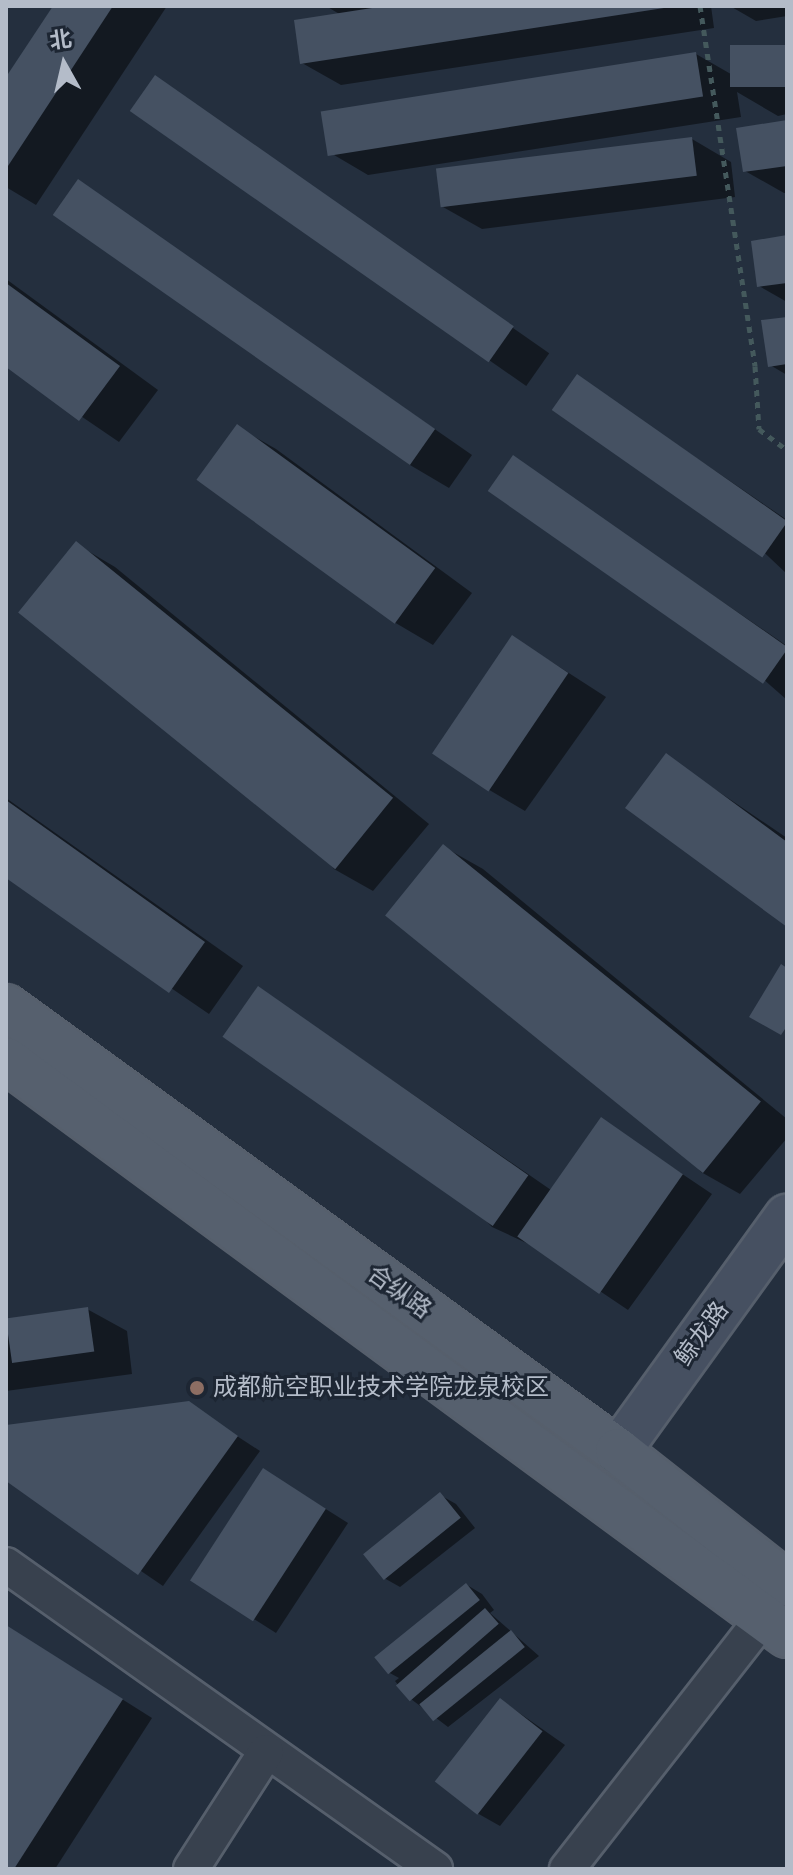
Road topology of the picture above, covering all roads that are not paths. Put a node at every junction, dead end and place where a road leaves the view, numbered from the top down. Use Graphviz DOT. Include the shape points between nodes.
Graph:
graph roads {
  1 [pos="6,1007"];
  2 [pos="6,1060"];
  3 [pos="787,1217"];
  4 [pos="618,1451"];
  5 [pos="6,1565"];
  6 [pos="781,1606"];
  7 [pos="266,1752"];
  8 [pos="191,1869"];
  9 [pos="435,1869"];
  10 [pos="567,1869"];
  1 -- 4 [label="main road, 合纵路"];
  2 -- 6 [label="main road, 合纵路"];
  3 -- 4 [label="street, 鲸龙路"];
  4 -- 6 [label="main road, 合纵路"];
  5 -- 7 [label="street"];
  6 -- 10 [label="street"];
  7 -- 8 [label="street"];
  7 -- 9 [label="street"];
}
